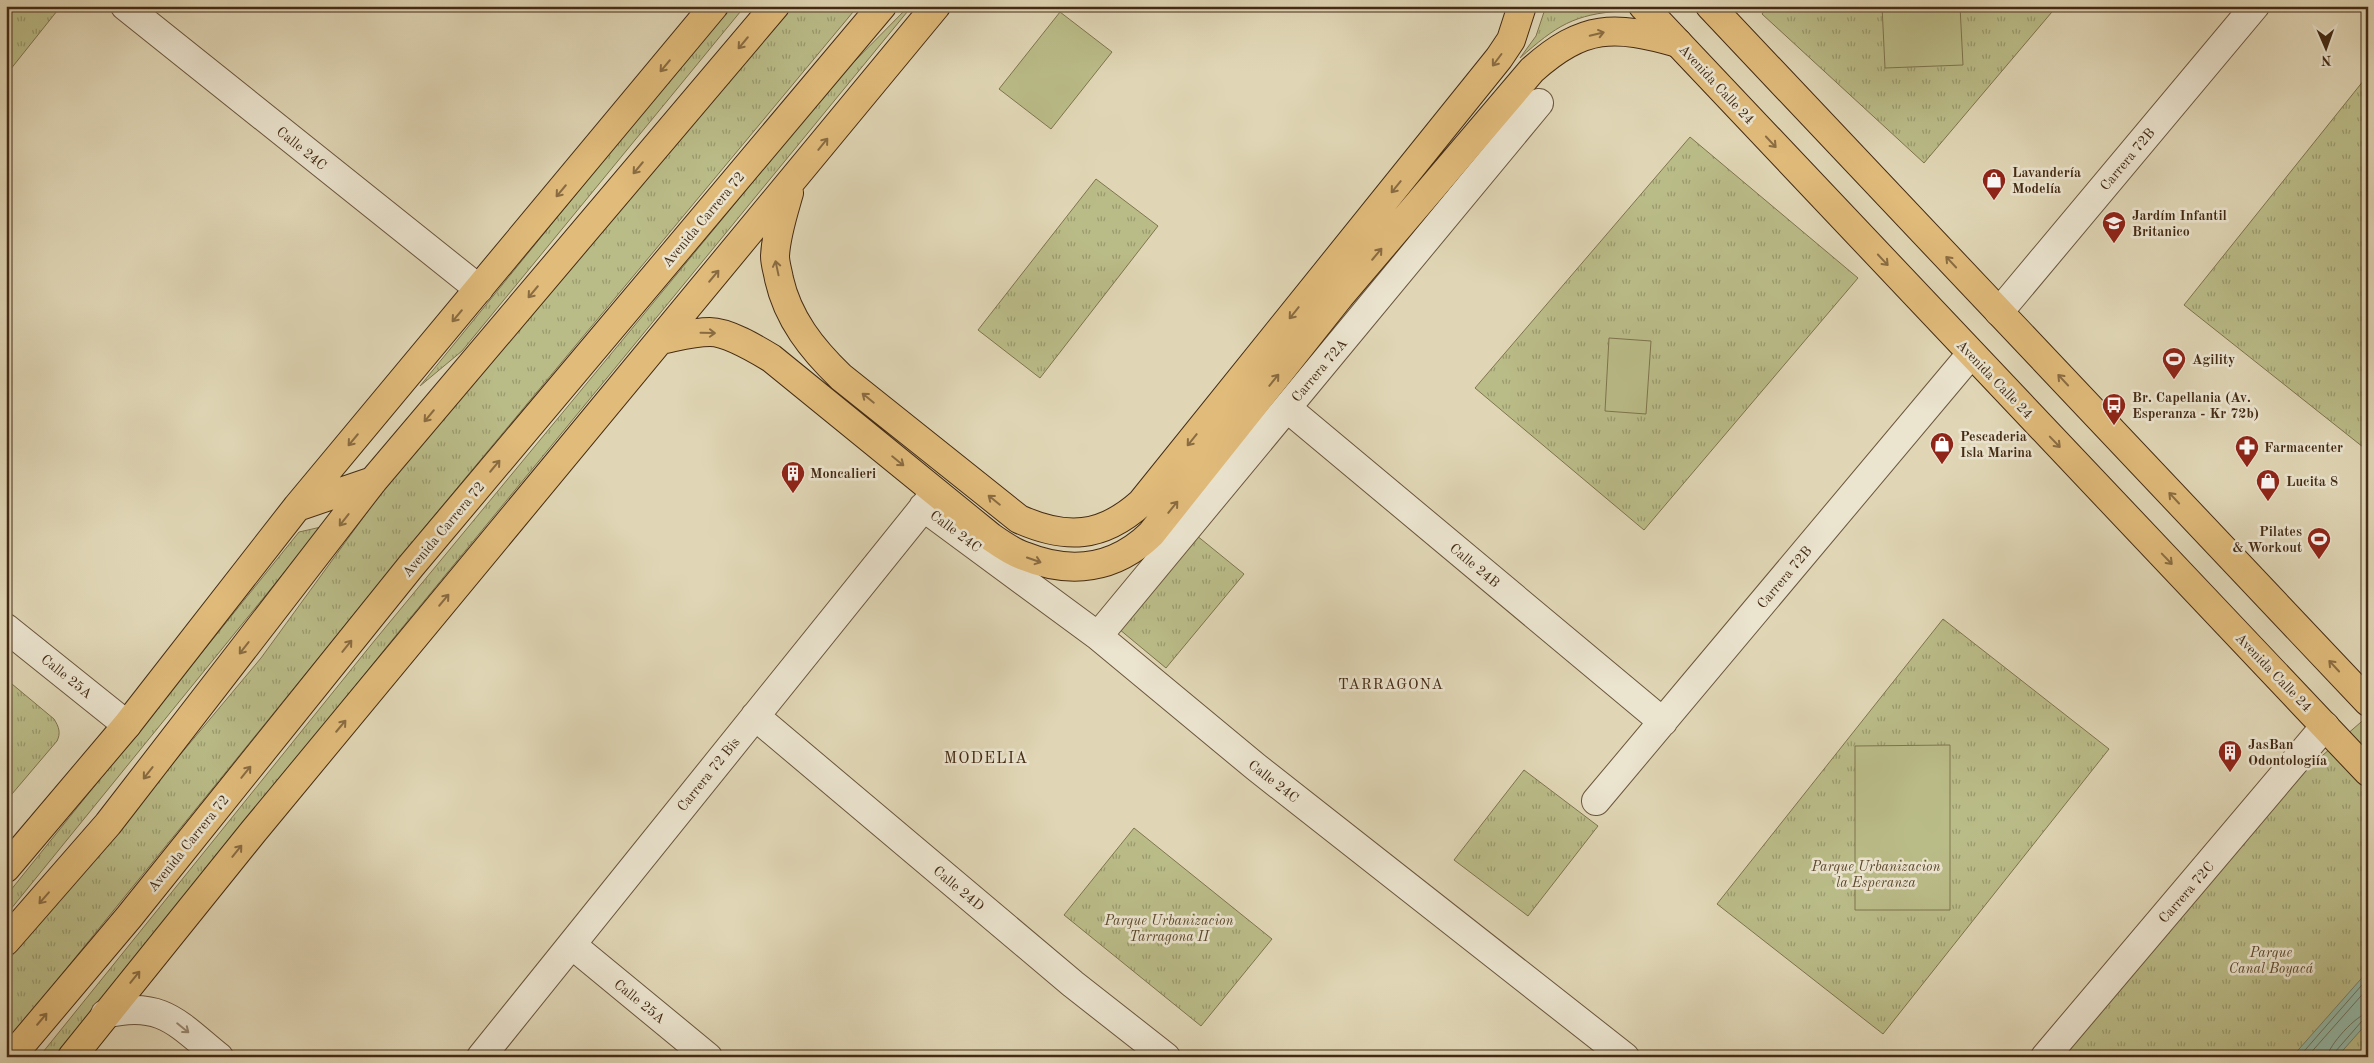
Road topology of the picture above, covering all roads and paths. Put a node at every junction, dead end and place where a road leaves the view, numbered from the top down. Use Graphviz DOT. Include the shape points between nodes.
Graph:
graph roads {
  1 [pos="125,6"];
  2 [pos="714,6"];
  3 [pos="775,6"];
  4 [pos="882,6"];
  5 [pos="936,6"];
  6 [pos="1522,6"];
  7 [pos="1643,6"];
  8 [pos="1710,6"];
  9 [pos="2255,6"];
  10 [pos="701,17"];
  11 [pos="1678,43"];
  12 [pos="1539,103"];
  13 [pos="792,182"];
  14 [pos="479,289"];
  15 [pos="1999,312"];
  16 [pos="660,340"];
  17 [pos="1971,354"];
  18 [pos="1287,408"];
  19 [pos="374,481"];
  20 [pos="929,499"];
  21 [pos="298,507"];
  22 [pos="6,628"];
  23 [pos="1098,636"];
  24 [pos="2365,692"];
  25 [pos="755,716"];
  26 [pos="1663,722"];
  27 [pos="128,725"];
  28 [pos="2325,726"];
  29 [pos="2368,772"];
  30 [pos="1596,801"];
  31 [pos="6,868"];
  32 [pos="6,941"];
  33 [pos="572,945"];
  34 [pos="105,1014"];
  35 [pos="11,1057"];
  36 [pos="72,1057"];
  37 [pos="219,1057"];
  38 [pos="482,1057"];
  39 [pos="708,1057"];
  40 [pos="1166,1057"];
  41 [pos="1625,1057"];
  42 [pos="2045,1057"];
  1 -- 14 [label="street, Calle 24C"];
  2 -- 10 [label="main road"];
  3 -- 19 [label="main road, one-way"];
  35 -- 4 [label="main road, Avenida Carrera 72, one-way" via="129,917 411,566"];
  13 -- 5 [label="main road, one-way"];
  6 -- 13 [label="main road, one-way" via="1511,40 1499,58 1141,503 1124,518 1094,530 1052,530 1019,518 841,377 818,355 784,297 775,258 778,228"];
  7 -- 11 [label="main road, Avenida Calle 24"];
  15 -- 8 [label="main road, one-way"];
  9 -- 15 [label="street, Carrera 72B"];
  10 -- 14 [label="main road, one-way"];
  11 -- 17 [label="main road, Avenida Calle 24, one-way"];
  20 -- 11 [label="main road, one-way" via="1022,556 1047,564 1092,565 1111,561 1129,552 1152,534 1340,296 1532,70 1572,41 1597,33 1621,30"];
  12 -- 18 [label="street, Carrera 72A"];
  16 -- 13 [label="main road, one-way"];
  14 -- 21 [label="main road, one-way"];
  24 -- 15 [label="main road, one-way"];
  16 -- 20 [label="main road, one-way" via="712,332 752,347 790,372"];
  34 -- 16 [label="main road, one-way"];
  17 -- 26 [label="street, Carrera 72B"];
  17 -- 28 [label="main road, Avenida Calle 24, one-way"];
  18 -- 23 [label="street, Carrera 72A"];
  18 -- 26 [label="street, Calle 24B"];
  19 -- 21 [label="main road"];
  19 -- 32 [label="main road, one-way" via="108,824"];
  20 -- 23 [label="street, Calle 24C"];
  20 -- 25 [label="street, Carrera 72 Bis"];
  21 -- 27 [label="main road"];
  22 -- 27 [label="street, Calle 25A"];
  23 -- 41 [label="street, Calle 24C" via="1256,767"];
  25 -- 33 [label="street, Carrera 72 Bis"];
  25 -- 40 [label="street, Calle 24D" via="1073,984"];
  26 -- 30 [label="street, Carrera 72B"];
  27 -- 31 [label="main road"];
  28 -- 29 [label="main road, Avenida Calle 24"];
  28 -- 42 [label="street, Carrera 72C"];
  33 -- 38 [label="street, Carrera 72 Bis"];
  33 -- 39 [label="street, Calle 25A"];
  34 -- 36 [label="main road"];
  34 -- 37 [label="street, one-way" via="125,1009 156,1011 176,1022"];
}
